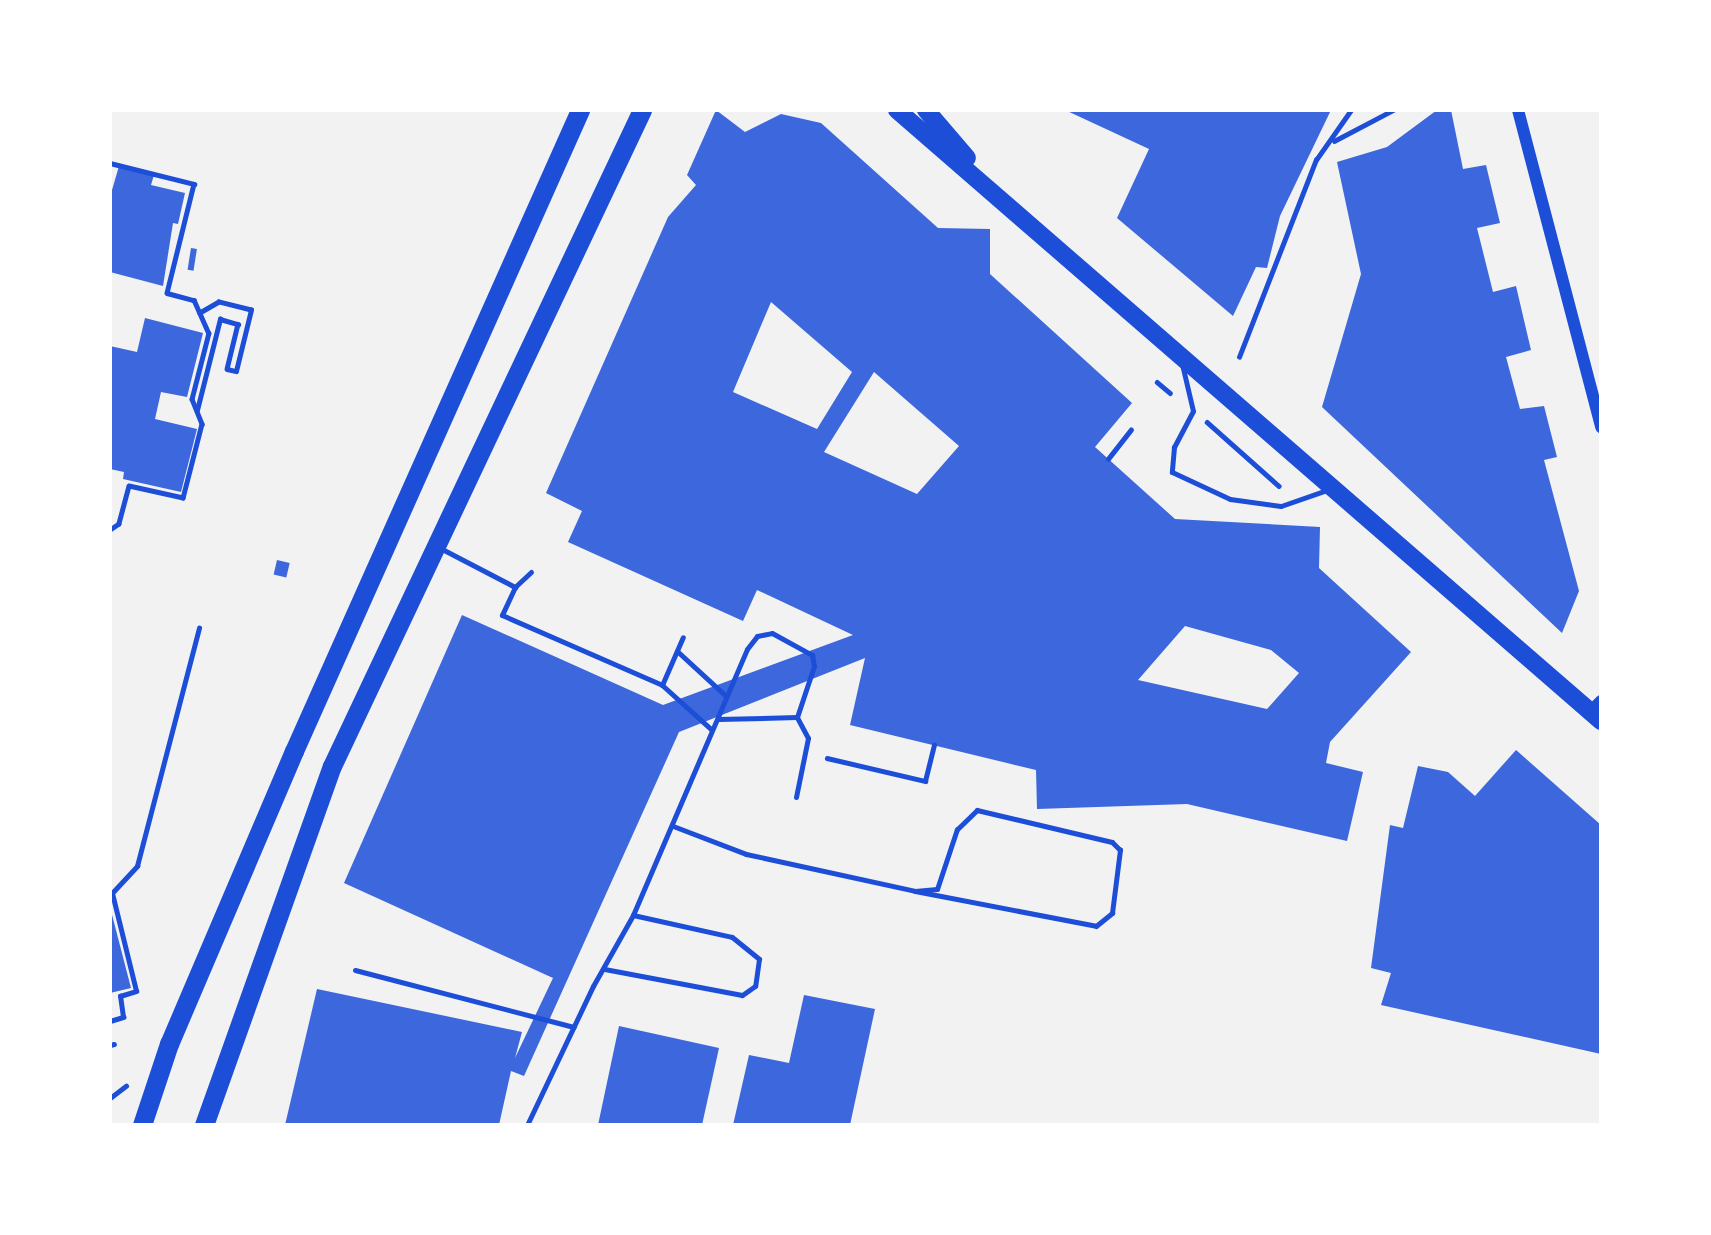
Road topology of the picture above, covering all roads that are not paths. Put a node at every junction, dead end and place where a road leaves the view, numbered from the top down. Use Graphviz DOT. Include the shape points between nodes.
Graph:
graph roads {
  1 [pos="565,110"];
  2 [pos="580,110"];
  3 [pos="642,110"];
  4 [pos="897,110"];
  5 [pos="926,110"];
  6 [pos="1518,110"];
  7 [pos="568,136"];
  8 [pos="999,195"];
  9 [pos="1180,357"];
  10 [pos="1601,427"];
  11 [pos="1336,487"];
  12 [pos="436,546"];
  13 [pos="531,572"];
  14 [pos="514,587"];
  15 [pos="683,637"];
  16 [pos="677,652"];
  17 [pos="662,685"];
  18 [pos="726,696"];
  19 [pos="1597,711"];
  20 [pos="797,717"];
  21 [pos="718,719"];
  22 [pos="712,730"];
  23 [pos="796,797"];
  24 [pos="673,826"];
  25 [pos="915,891"];
  26 [pos="633,915"];
  27 [pos="604,969"];
  28 [pos="355,970"];
  29 [pos="574,1027"];
  30 [pos="142,1125"];
  31 [pos="204,1125"];
  32 [pos="527,1125"];
  1 -- 7 [label="highway"];
  2 -- 7 [label="highway"];
  3 -- 12 [label="highway"];
  4 -- 8 [label="main road"];
  5 -- 8 [label="main road"];
  6 -- 10 [label="street"];
  7 -- 30 [label="highway" via="294,751 169,1044"];
  8 -- 9 [label="main road"];
  9 -- 11 [label="main road"];
  9 -- 11 [label="lane" via="1193,411 1174,447 1172,472 1230,499 1281,506"];
  11 -- 19 [label="main road"];
  12 -- 14 [label="lane"];
  12 -- 31 [label="highway" via="332,766"];
  13 -- 14 [label="lane"];
  14 -- 17 [label="lane" via="502,615"];
  15 -- 16 [label="lane"];
  16 -- 17 [label="lane"];
  16 -- 18 [label="lane"];
  17 -- 22 [label="lane"];
  18 -- 20 [label="lane" via="747,649 757,636 772,634 812,655 814,666"];
  18 -- 21 [label="lane"];
  20 -- 21 [label="lane"];
  20 -- 23 [label="lane" via="808,738"];
  21 -- 22 [label="lane"];
  22 -- 24 [label="lane"];
  24 -- 25 [label="lane" via="746,854"];
  24 -- 26 [label="lane"];
  25 -- 25 [label="lane" via="937,889 957,829 976,810 1112,842 1120,850 1112,913 1096,926"];
  26 -- 27 [label="lane"];
  26 -- 27 [label="lane" via="749,945 759,959 755,986 725,996"];
  27 -- 29 [label="lane"];
  28 -- 29 [label="lane"];
  29 -- 32 [label="lane"];
}
